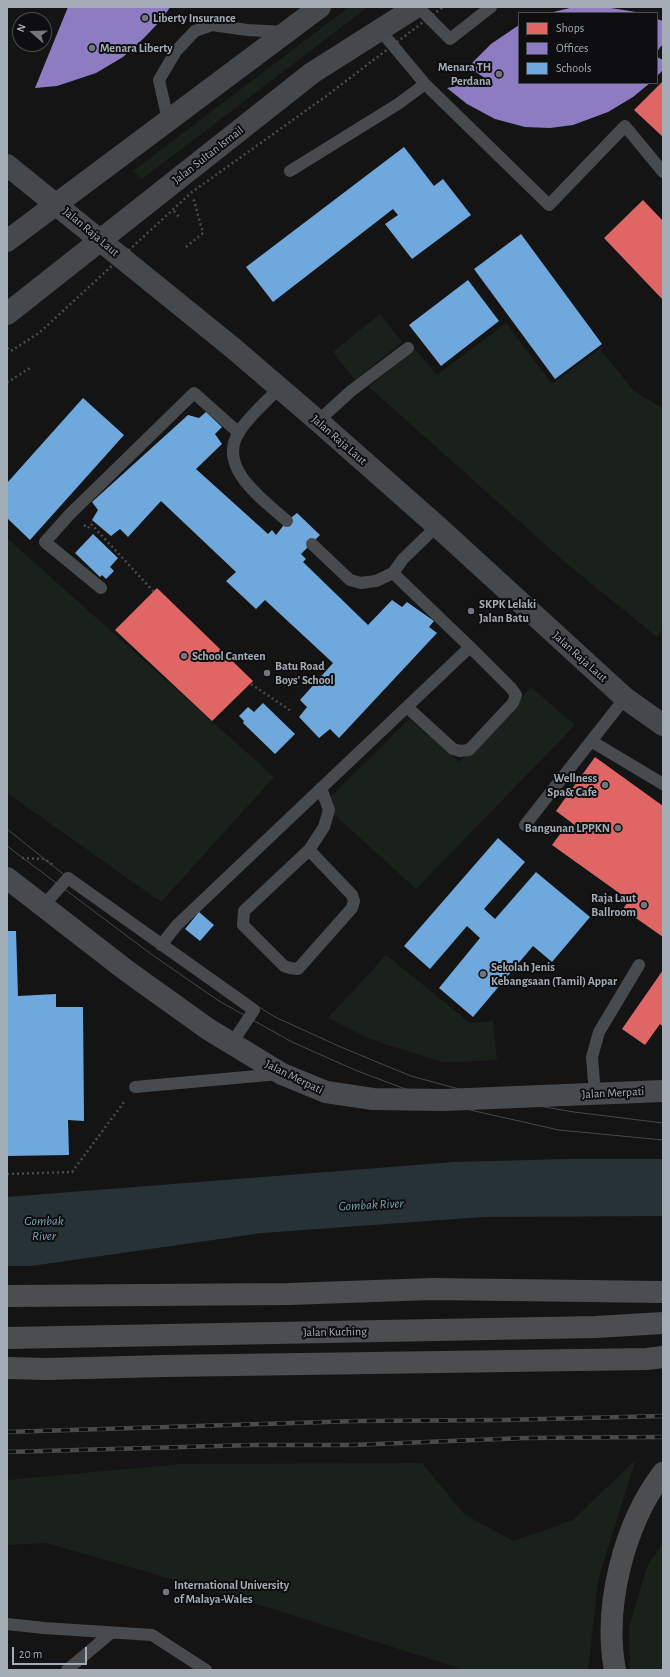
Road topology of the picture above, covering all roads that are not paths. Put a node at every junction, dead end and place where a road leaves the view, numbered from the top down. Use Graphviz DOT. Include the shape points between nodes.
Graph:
graph roads {
  1 [pos="320,7"];
  2 [pos="417,7"];
  3 [pos="491,7"];
  4 [pos="380,30"];
  5 [pos="286,32"];
  6 [pos="425,84"];
  7 [pos="168,120"];
  8 [pos="7,164"];
  9 [pos="290,171"];
  10 [pos="663,172"];
  11 [pos="57,204"];
  12 [pos="7,241"];
  13 [pos="100,241"];
  14 [pos="7,314"];
  15 [pos="408,348"];
  16 [pos="279,388"];
  17 [pos="318,421"];
  18 [pos="239,432"];
  19 [pos="287,521"];
  20 [pos="437,526"];
  21 [pos="312,544"];
  22 [pos="393,572"];
  23 [pos="101,588"];
  24 [pos="470,647"];
  25 [pos="624,698"];
  26 [pos="407,707"];
  27 [pos="663,726"];
  28 [pos="591,741"];
  29 [pos="663,784"];
  30 [pos="321,788"];
  31 [pos="525,825"];
  32 [pos="309,850"];
  33 [pos="7,878"];
  34 [pos="43,906"];
  35 [pos="161,945"];
  36 [pos="639,965"];
  37 [pos="232,1043"];
  38 [pos="282,1074"];
  39 [pos="135,1088"];
  40 [pos="663,1091"];
  41 [pos="594,1094"];
  42 [pos="663,1292"];
  43 [pos="7,1296"];
  44 [pos="663,1323"];
  45 [pos="7,1338"];
  46 [pos="663,1357"];
  47 [pos="7,1368"];
  48 [pos="663,1473"];
  49 [pos="7,1624"];
  50 [pos="111,1633"];
  51 [pos="67,1670"];
  52 [pos="206,1670"];
  53 [pos="615,1670"];
  1 -- 5 [label="main road"];
  2 -- 3 [label="lane" via="450,39"];
  2 -- 4 [label="main road, Jalan Sultan Ismail"];
  4 -- 6 [label="lane"];
  4 -- 13 [label="main road, Jalan Sultan Ismail" via="312,73"];
  5 -- 7 [label="main road"];
  5 -- 7 [label="lane" via="212,25 195,31 176,51 159,80"];
  6 -- 9 [label="lane" via="398,104"];
  6 -- 10 [label="lane" via="548,205 625,126"];
  7 -- 11 [label="main road"];
  8 -- 11 [label="main road, Jalan Raja Laut"];
  11 -- 12 [label="main road"];
  11 -- 13 [label="main road, Jalan Raja Laut"];
  13 -- 14 [label="main road, Jalan Sultan Ismail"];
  13 -- 16 [label="main road, Jalan Raja Laut"];
  15 -- 17 [label="lane" via="351,391"];
  16 -- 17 [label="main road, Jalan Raja Laut"];
  16 -- 18 [label="lane"];
  17 -- 20 [label="main road, Jalan Raja Laut"];
  18 -- 19 [label="lane" via="233,451 234,464 239,474"];
  18 -- 23 [label="lane" via="194,392 70,514 46,542"];
  20 -- 22 [label="lane"];
  20 -- 25 [label="main road, Jalan Raja Laut"];
  21 -- 22 [label="lane" via="350,580 361,583 376,581"];
  22 -- 24 [label="lane"];
  24 -- 26 [label="lane"];
  24 -- 26 [label="lane" via="516,695 514,703 469,750 453,749"];
  25 -- 27 [label="main road, Jalan Raja Laut"];
  25 -- 28 [label="lane"];
  26 -- 30 [label="lane"];
  28 -- 29 [label="lane"];
  28 -- 31 [label="lane"];
  30 -- 32 [label="lane" via="329,810 324,827"];
  30 -- 35 [label="lane" via="177,925"];
  32 -- 32 [label="lane" via="244,911 242,919 243,925 284,966 290,968 298,969 352,908 354,901 352,895"];
  33 -- 34 [label="street, Jalan Merpati"];
  34 -- 35 [label="lane" via="68,878"];
  34 -- 37 [label="street, Jalan Merpati" via="127,971 208,1029"];
  35 -- 37 [label="lane" via="254,1010"];
  36 -- 41 [label="lane" via="599,1032 592,1057"];
  37 -- 38 [label="street, Jalan Merpati"];
  38 -- 39 [label="lane"];
  38 -- 41 [label="street, Jalan Merpati" via="326,1092 373,1099 444,1100"];
  40 -- 41 [label="street, Jalan Merpati"];
  42 -- 43 [label="highway" via="432,1289 289,1294"];
  44 -- 45 [label="highway, Jalan Kuching" via="588,1327"];
  46 -- 47 [label="highway"];
  48 -- 53 [label="highway" via="640,1511 620,1561 612,1613 611,1638"];
  49 -- 50 [label="lane"];
  50 -- 51 [label="lane"];
  50 -- 52 [label="lane" via="152,1636"];
}
